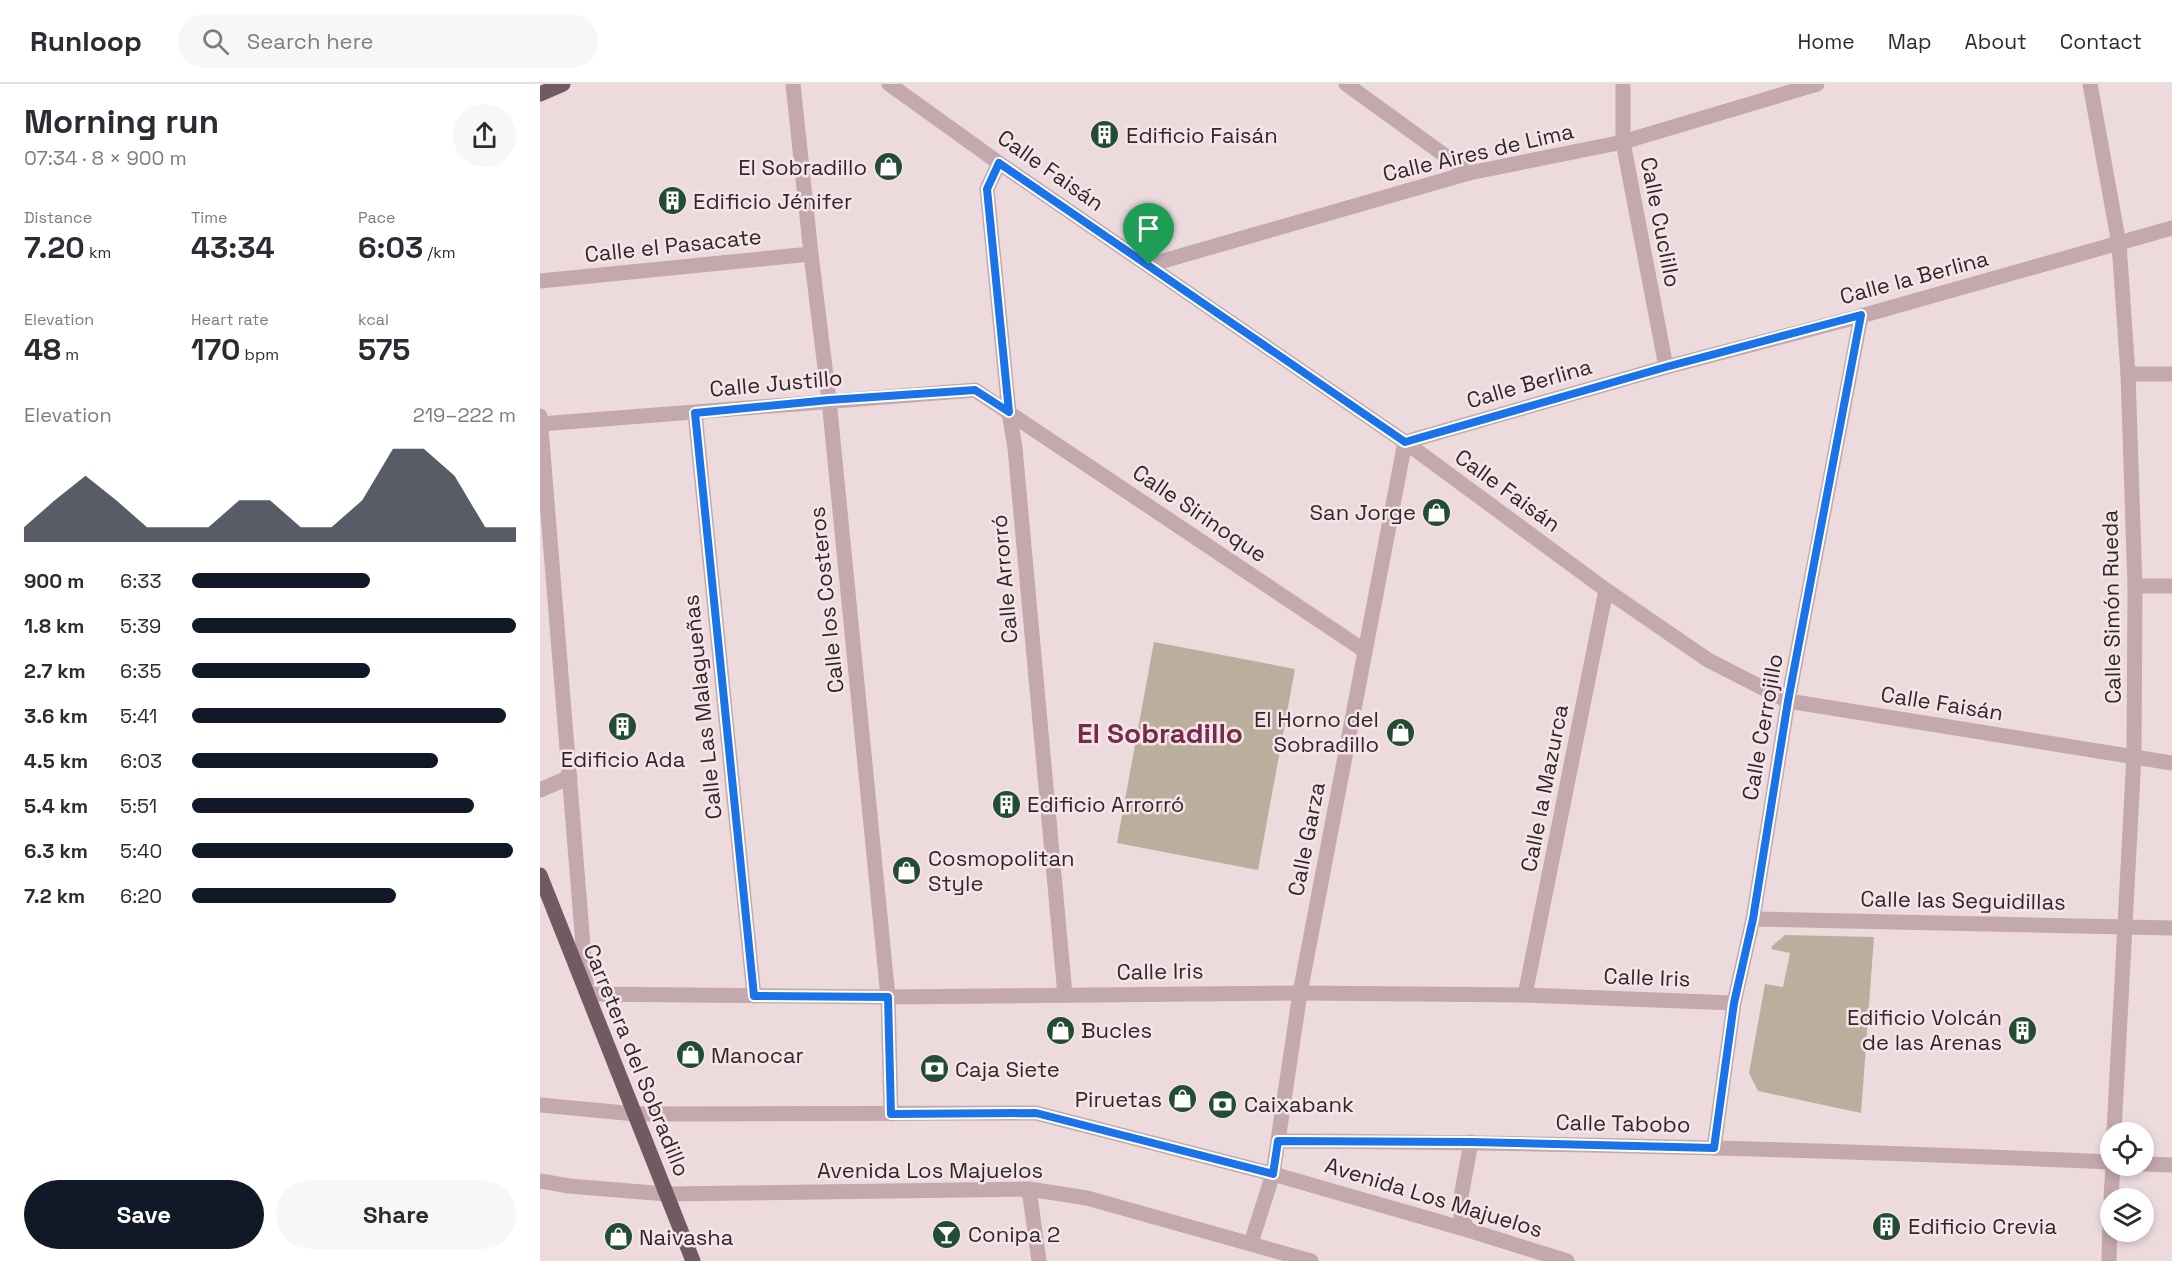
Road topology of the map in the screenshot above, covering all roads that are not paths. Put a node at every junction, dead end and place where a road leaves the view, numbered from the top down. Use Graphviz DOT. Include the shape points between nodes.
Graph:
graph roads {
  1 [pos="562,84"];
  2 [pos="793,84"];
  3 [pos="889,84"];
  4 [pos="1346,84"];
  5 [pos="1623,84"];
  6 [pos="1817,84"];
  7 [pos="2090,84"];
  8 [pos="540,94"];
  9 [pos="1623,142"];
  10 [pos="999,163"];
  11 [pos="1469,173"];
  12 [pos="2172,228"];
  13 [pos="2119,244"];
  14 [pos="811,254"];
  15 [pos="1149,265"];
  16 [pos="540,281"];
  17 [pos="1861,315"];
  18 [pos="1666,367"];
  19 [pos="2128,374"];
  20 [pos="2172,374"];
  21 [pos="829,400"];
  22 [pos="1009,412"];
  23 [pos="695,413"];
  24 [pos="540,416"];
  25 [pos="540,424"];
  26 [pos="1405,442"];
  27 [pos="541,445"];
  28 [pos="2135,586"];
  29 [pos="2172,586"];
  30 [pos="1606,590"];
  31 [pos="1365,651"];
  32 [pos="1788,701"];
  33 [pos="2134,755"];
  34 [pos="2172,763"];
  35 [pos="570,777"];
  36 [pos="540,790"];
  37 [pos="540,875"];
  38 [pos="1753,919"];
  39 [pos="2125,927"];
  40 [pos="2172,928"];
  41 [pos="1300,993"];
  42 [pos="587,994"];
  43 [pos="1065,995"];
  44 [pos="1525,995"];
  45 [pos="754,996"];
  46 [pos="888,997"];
  47 [pos="1734,1003"];
  48 [pos="540,1105"];
  49 [pos="636,1114"];
  50 [pos="891,1114"];
  51 [pos="2115,1122"];
  52 [pos="1278,1141"];
  53 [pos="1471,1142"];
  54 [pos="1714,1148"];
  55 [pos="2100,1163"];
  56 [pos="2154,1164"];
  57 [pos="2172,1165"];
  58 [pos="1273,1174"];
  59 [pos="540,1181"];
  60 [pos="1029,1189"];
  61 [pos="666,1194"];
  62 [pos="1468,1230"];
  63 [pos="2109,1242"];
  64 [pos="1251,1244"];
  65 [pos="693,1261"];
  66 [pos="1039,1261"];
  67 [pos="1311,1261"];
  68 [pos="1567,1261"];
  69 [pos="2109,1261"];
  1 -- 8 [label="main road"];
  2 -- 14 [label="street, Calle los Costeros"];
  3 -- 10 [label="street, Calle Faisán"];
  4 -- 11 [label="street"];
  5 -- 9 [label="street, Calle Cuclillo"];
  6 -- 9 [label="street, Calle Aires de Lima"];
  7 -- 13 [label="street, Calle Simón Rueda"];
  9 -- 11 [label="street, Calle Aires de Lima"];
  9 -- 18 [label="street, Calle Cuclillo"];
  10 -- 15 [label="street, Calle Faisán"];
  10 -- 22 [label="street, Calle Arrorró" via="987,189"];
  11 -- 15 [label="street, Calle Aires de Lima"];
  12 -- 13 [label="street, Calle la Berlina"];
  13 -- 17 [label="street, Calle la Berlina"];
  13 -- 19 [label="street, Calle Simón Rueda"];
  14 -- 16 [label="street, Calle el Pasacate"];
  14 -- 21 [label="street, Calle los Costeros"];
  15 -- 26 [label="street, Calle Faisán"];
  17 -- 18 [label="street, Calle la Berlina"];
  17 -- 32 [label="street, Calle Cerrojillo"];
  18 -- 26 [label="street, Calle Berlina"];
  19 -- 20 [label="street"];
  19 -- 28 [label="street, Calle Simón Rueda"];
  21 -- 22 [label="street, Calle Justillo" via="975,390"];
  21 -- 23 [label="street, Calle Justillo"];
  21 -- 46 [label="street, Calle los Costeros"];
  22 -- 31 [label="street, Calle Sirinoque"];
  22 -- 43 [label="street, Calle Arrorró"];
  23 -- 25 [label="street, Calle Justillo"];
  23 -- 45 [label="street, Calle Las Malagueñas"];
  24 -- 25 [label="street"];
  25 -- 27 [label="street"];
  26 -- 30 [label="street, Calle Faisán"];
  26 -- 31 [label="street, Calle Garza"];
  27 -- 35 [label="street"];
  28 -- 29 [label="street"];
  28 -- 33 [label="street, Calle Simón Rueda"];
  30 -- 32 [label="street, Calle Faisán" via="1707,660"];
  30 -- 44 [label="street, Calle la Mazurca"];
  31 -- 41 [label="street, Calle Garza"];
  32 -- 33 [label="street, Calle Faisán"];
  32 -- 38 [label="street, Calle Cerrojillo"];
  33 -- 34 [label="street, Calle Faisán"];
  33 -- 39 [label="street, Calle Simón Rueda"];
  35 -- 36 [label="street"];
  35 -- 42 [label="street"];
  37 -- 42 [label="main road, Carretera del Sobradillo"];
  38 -- 39 [label="street, Calle las Seguidillas"];
  38 -- 47 [label="street, Calle Cerrojillo"];
  39 -- 40 [label="street, Calle las Seguidillas"];
  39 -- 51 [label="street, Calle Simón Rueda"];
  41 -- 43 [label="street, Calle Iris"];
  41 -- 44 [label="street, Calle Iris"];
  41 -- 52 [label="street, Calle Garza"];
  42 -- 45 [label="street, Calle Iris"];
  42 -- 49 [label="main road, Carretera del Sobradillo"];
  43 -- 46 [label="street, Calle Iris"];
  44 -- 47 [label="street, Calle Iris"];
  45 -- 46 [label="street, Calle Iris"];
  46 -- 50 [label="street, Calle los Costeros"];
  47 -- 54 [label="street, Calle Cerrojillo"];
  48 -- 49 [label="street, Avenida Los Majuelos"];
  49 -- 50 [label="street, Avenida Los Majuelos"];
  49 -- 61 [label="main road, Carretera del Sobradillo"];
  50 -- 58 [label="street, Avenida Los Majuelos" via="1036,1113"];
  52 -- 53 [label="street, Calle Tabobo"];
  52 -- 58 [label="street, Calle Garza"];
  53 -- 54 [label="street, Calle Tabobo"];
  53 -- 62 [label="street" via="1461,1197 1461,1216"];
  54 -- 55 [label="street, Calle Tabobo"];
  56 -- 57 [label="street"];
  58 -- 62 [label="street, Avenida Los Majuelos"];
  58 -- 64 [label="street, Calle Garza"];
  59 -- 61 [label="street, Avenida Los Majuelos"];
  60 -- 61 [label="street, Avenida Los Majuelos"];
  60 -- 64 [label="street, Avenida Los Majuelos" via="1087,1198"];
  60 -- 66 [label="street"];
  61 -- 65 [label="main road, Carretera del Sobradillo"];
  62 -- 68 [label="street, Avenida Los Majuelos"];
  63 -- 69 [label="street"];
  64 -- 67 [label="street, Avenida Los Majuelos"];
}
